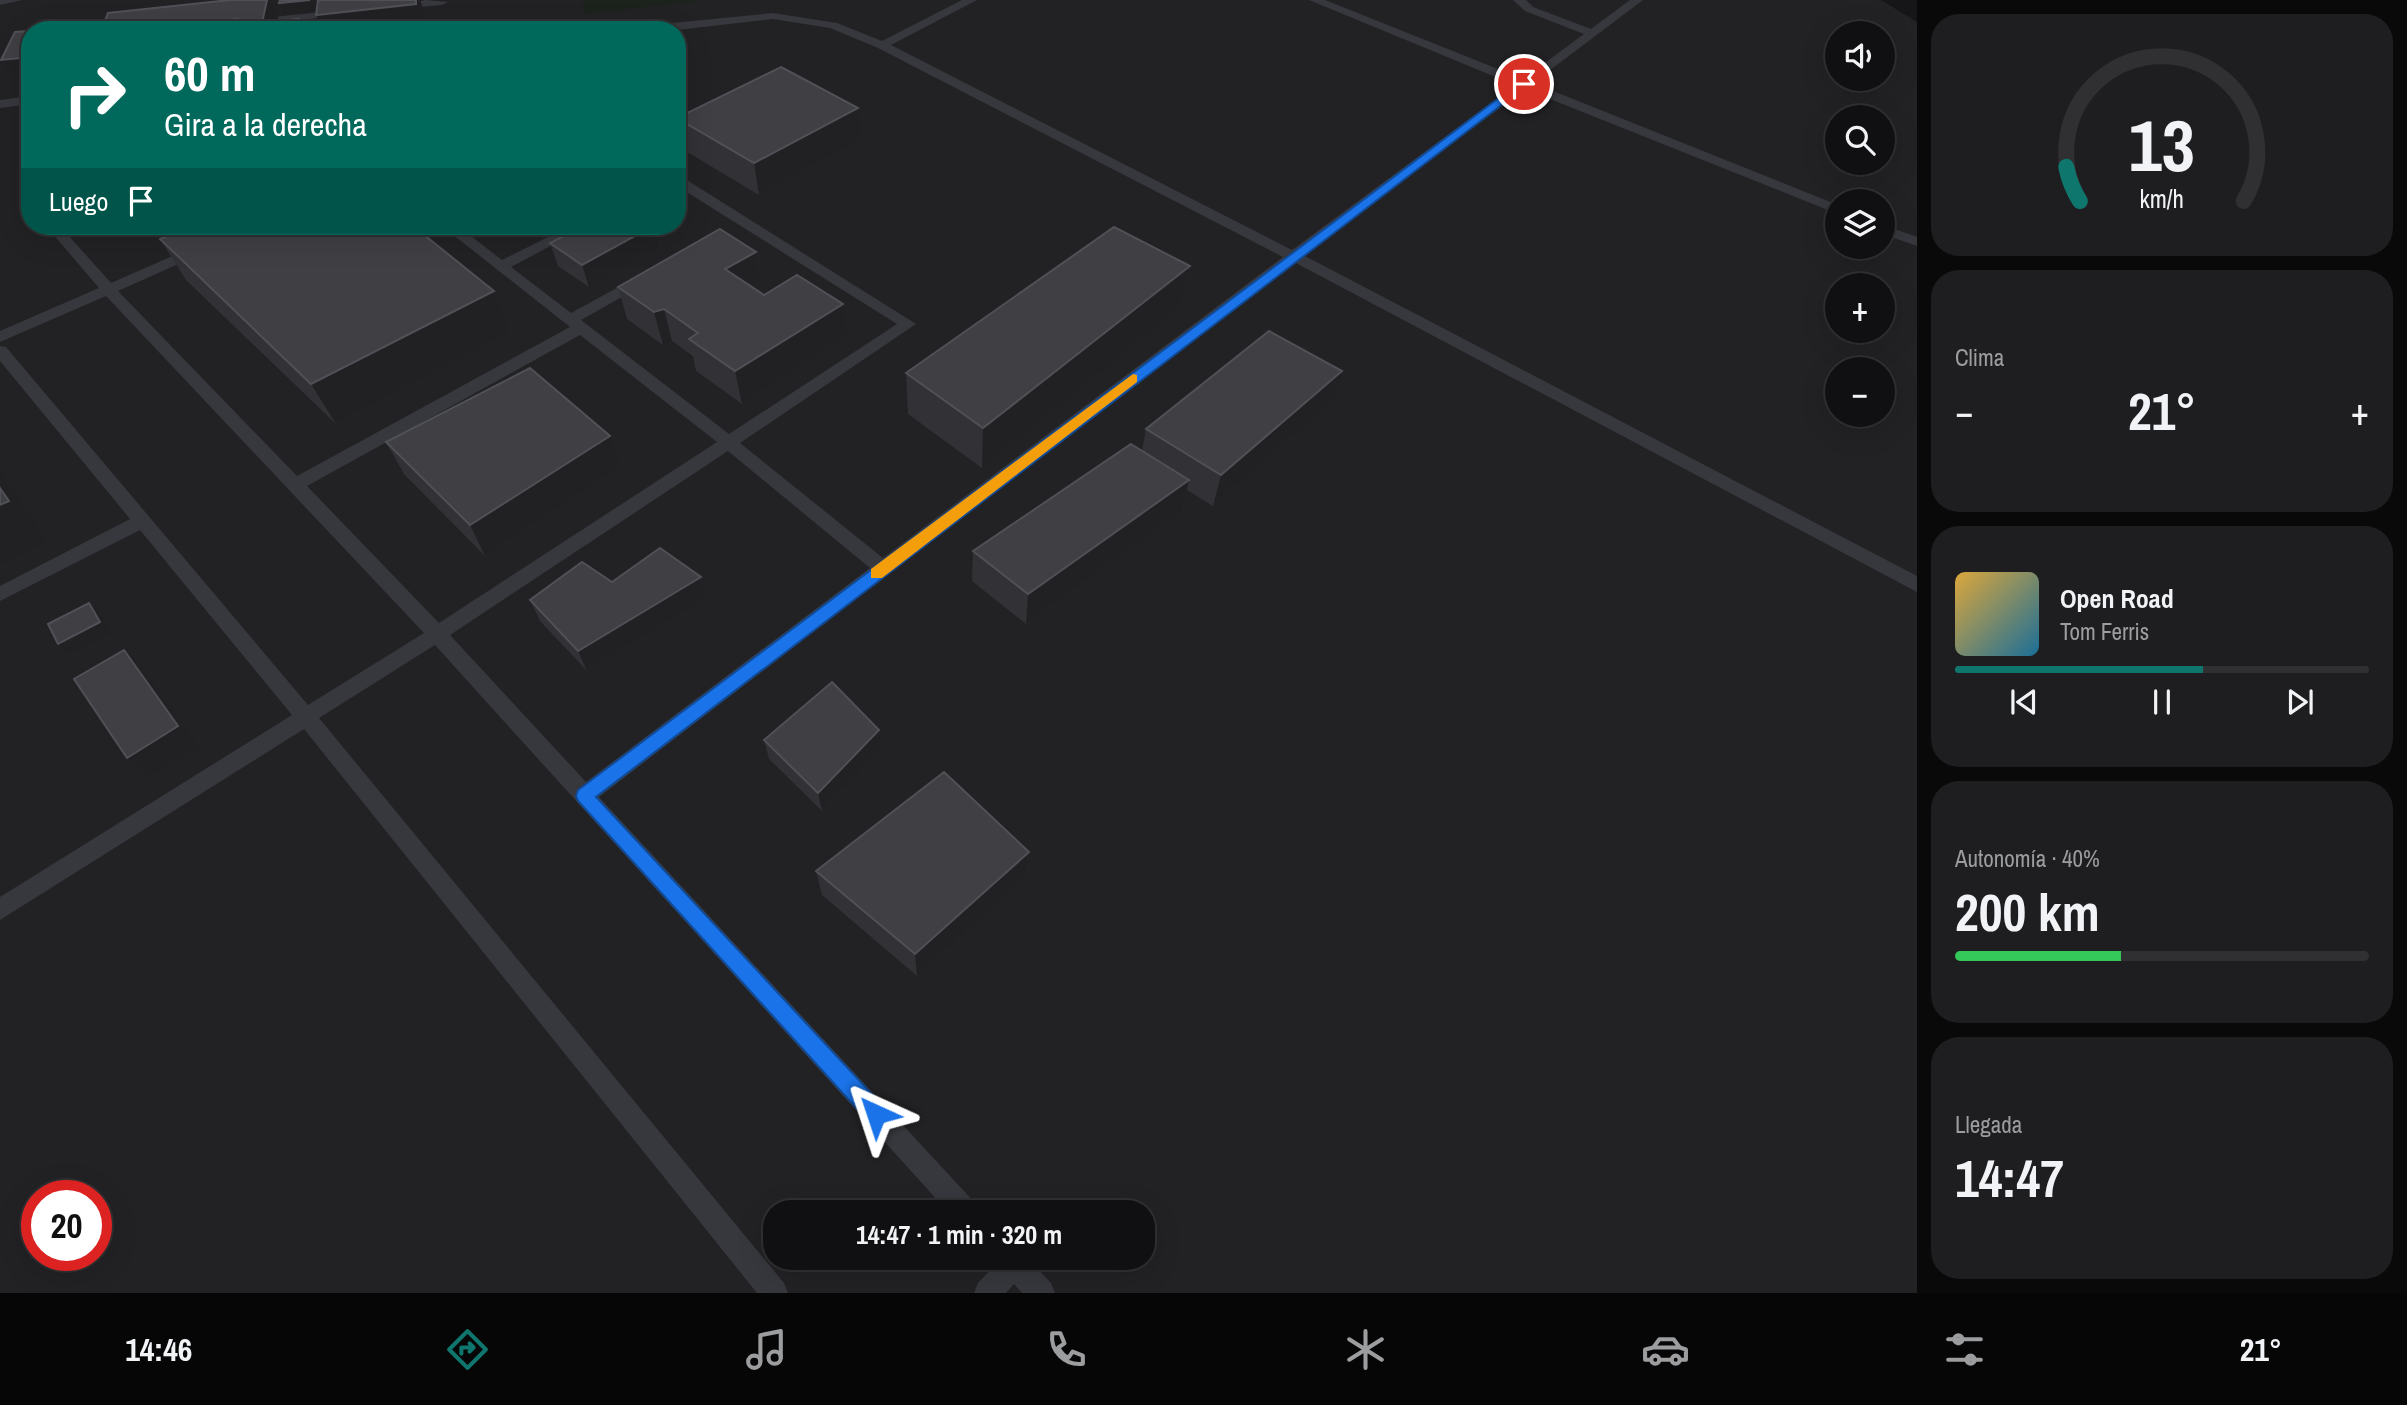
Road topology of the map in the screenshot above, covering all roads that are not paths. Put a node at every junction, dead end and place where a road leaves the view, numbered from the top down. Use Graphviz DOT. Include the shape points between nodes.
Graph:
graph roads {
  1 [pos="16,0"];
  2 [pos="971,0"];
  3 [pos="1315,0"];
  4 [pos="1519,0"];
  5 [pos="1637,0"];
  6 [pos="0,2"];
  7 [pos="442,2"];
  8 [pos="388,8"];
  9 [pos="347,12"];
  10 [pos="269,21"];
  11 [pos="686,25"];
  12 [pos="1591,33"];
  13 [pos="882,45"];
  14 [pos="1524,84"];
  15 [pos="21,101"];
  16 [pos="0,104"];
  17 [pos="686,187"];
  18 [pos="1825,205"];
  19 [pos="1895,234"];
  20 [pos="61,235"];
  21 [pos="461,235"];
  22 [pos="563,235"];
  23 [pos="217,242"];
  24 [pos="1917,242"];
  25 [pos="1293,257"];
  26 [pos="501,266"];
  27 [pos="652,275"];
  28 [pos="108,289"];
  29 [pos="576,324"];
  30 [pos="0,337"];
  31 [pos="0,351"];
  32 [pos="728,442"];
  33 [pos="295,485"];
  34 [pos="142,521"];
  35 [pos="883,568"];
  36 [pos="1917,585"];
  37 [pos="0,594"];
  38 [pos="437,634"];
  39 [pos="307,718"];
  40 [pos="584,796"];
  41 [pos="0,909"];
  42 [pos="955,1200"];
  43 [pos="1005,1270"];
  44 [pos="1019,1270"];
  45 [pos="774,1293"];
  46 [pos="988,1293"];
  47 [pos="1041,1293"];
  1 -- 6 [label="lane"];
  2 -- 13 [label="lane"];
  3 -- 14 [label="lane"];
  4 -- 12 [label="lane" via="1529,9"];
  5 -- 12 [label="lane"];
  7 -- 8 [label="lane"];
  9 -- 10 [label="lane"];
  11 -- 13 [label="lane" via="773,16 833,25"];
  12 -- 14 [label="lane"];
  13 -- 25 [label="lane"];
  14 -- 18 [label="lane"];
  14 -- 25 [label="lane"];
  15 -- 16 [label="lane"];
  17 -- 32 [label="lane" via="740,226 908,324"];
  19 -- 24 [label="lane"];
  20 -- 28 [label="lane"];
  21 -- 26 [label="lane"];
  22 -- 26 [label="lane"];
  23 -- 28 [label="lane"];
  25 -- 35 [label="lane"];
  25 -- 36 [label="lane"];
  26 -- 29 [label="lane"];
  27 -- 29 [label="lane"];
  28 -- 30 [label="lane"];
  28 -- 33 [label="lane"];
  29 -- 32 [label="lane"];
  29 -- 33 [label="lane"];
  31 -- 34 [label="lane"];
  32 -- 35 [label="lane"];
  32 -- 38 [label="lane"];
  33 -- 38 [label="lane"];
  34 -- 37 [label="lane"];
  34 -- 39 [label="lane"];
  35 -- 40 [label="lane"];
  38 -- 39 [label="lane"];
  38 -- 40 [label="lane"];
  39 -- 41 [label="lane"];
  39 -- 45 [label="lane"];
  40 -- 42 [label="lane"];
  43 -- 46 [label="lane"];
  44 -- 47 [label="lane"];
}
